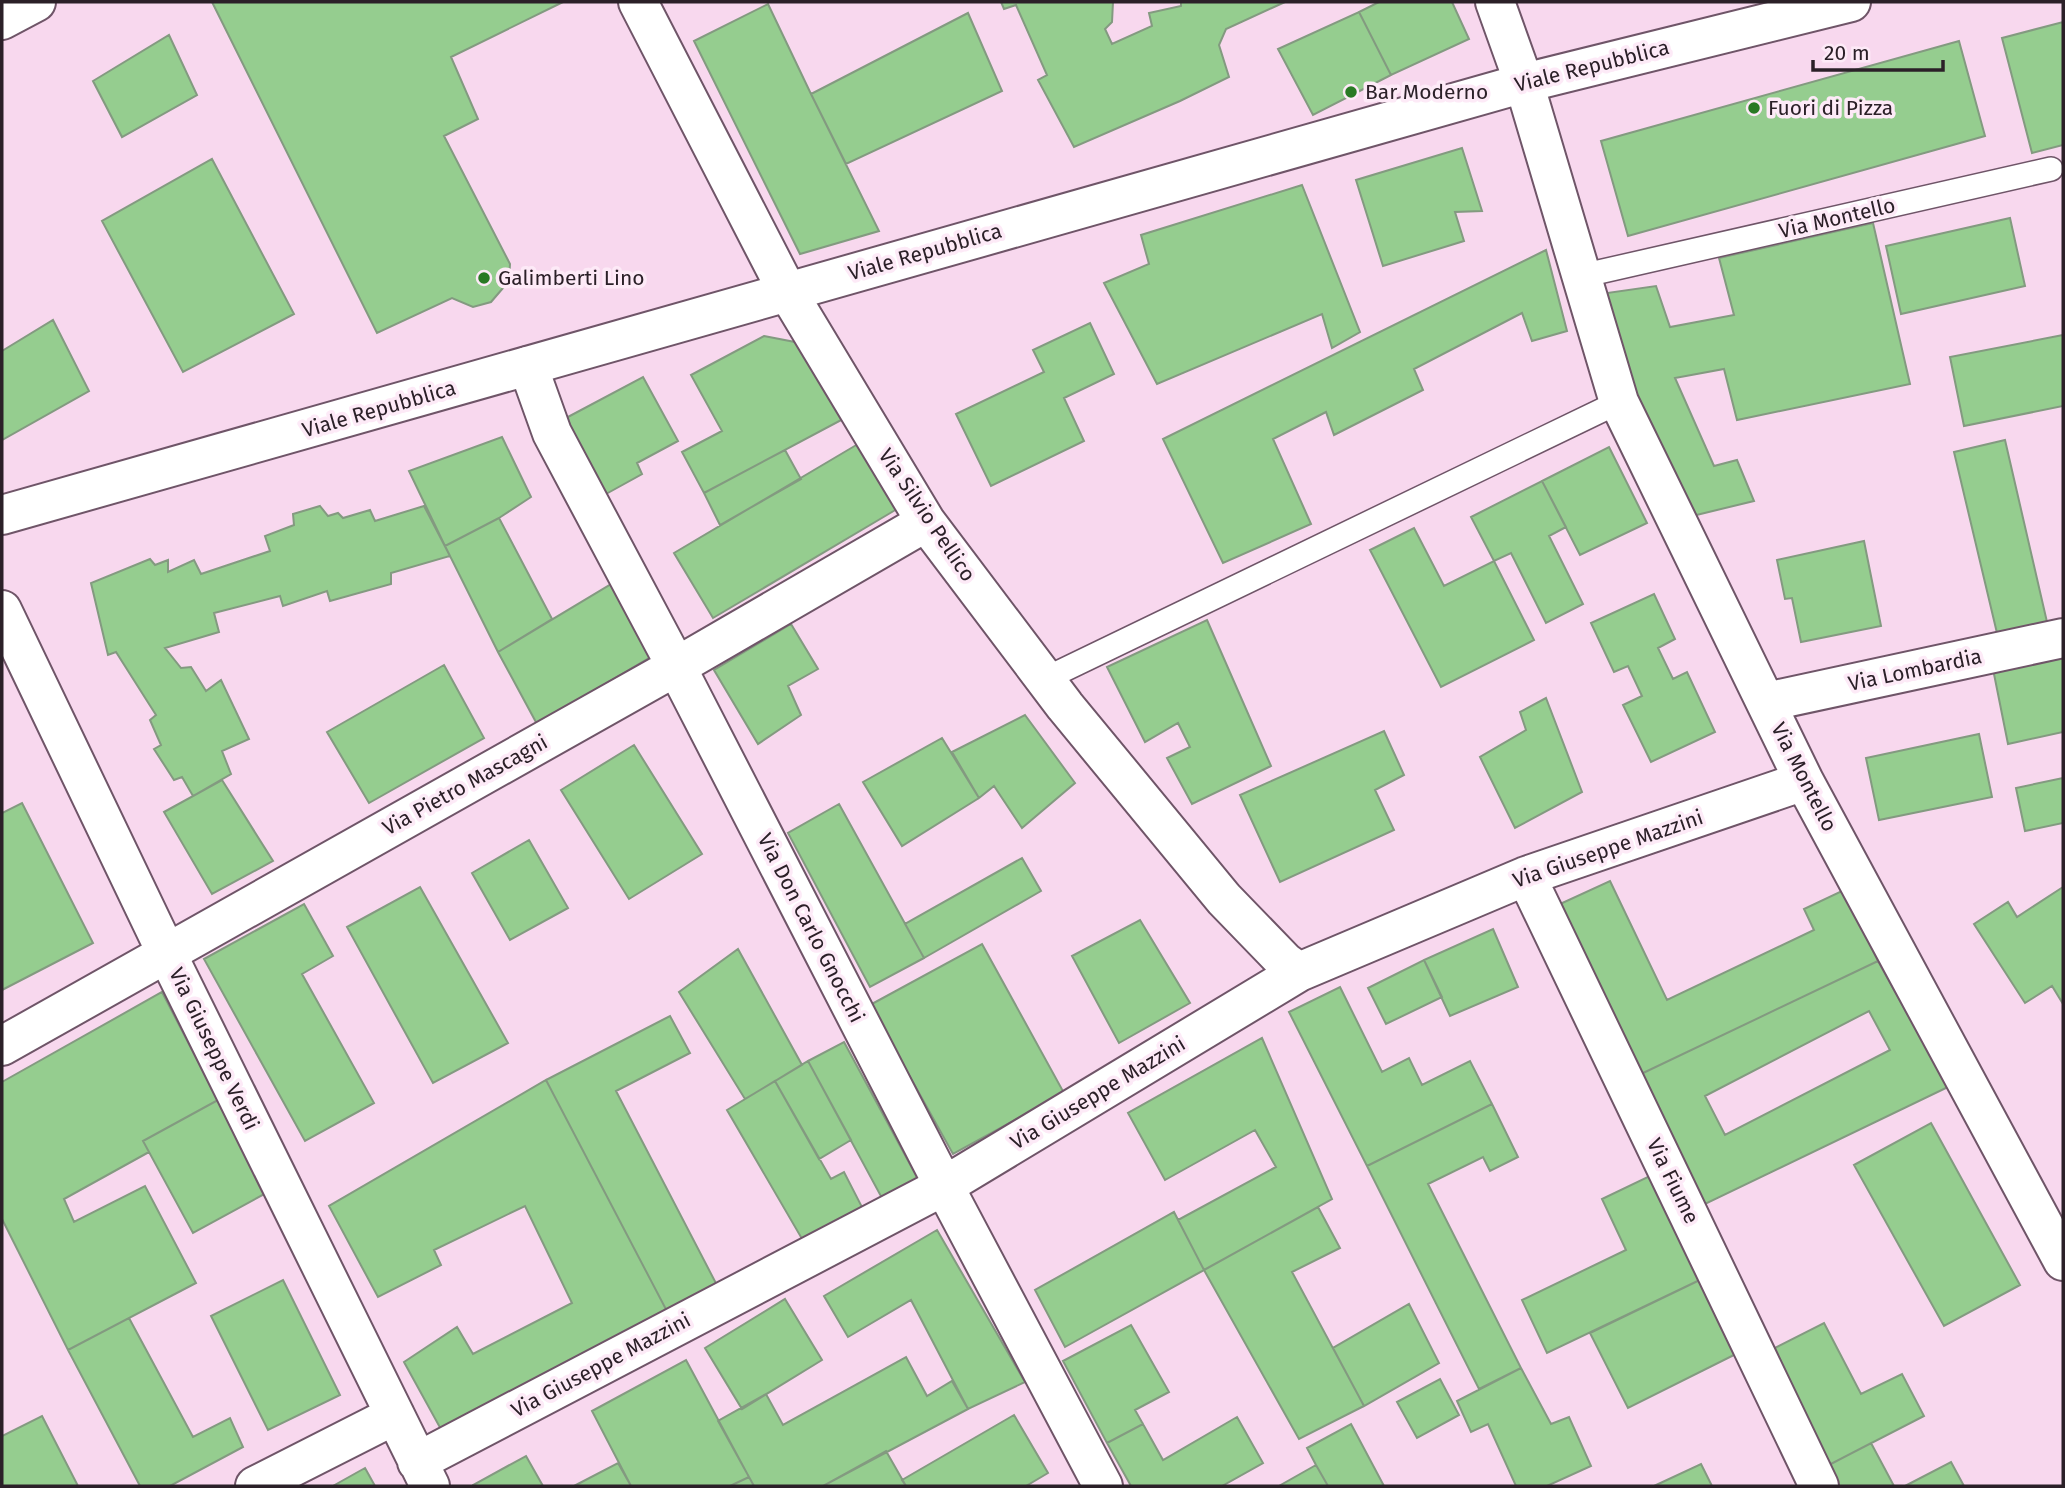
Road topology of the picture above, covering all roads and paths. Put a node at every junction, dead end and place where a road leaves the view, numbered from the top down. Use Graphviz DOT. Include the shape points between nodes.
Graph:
graph roads {
  1 [pos="36,2"];
  2 [pos="638,2"];
  3 [pos="1495,2"];
  4 [pos="1851,2"];
  5 [pos="2,20"];
  6 [pos="1524,83"];
  7 [pos="2051,169"];
  8 [pos="1581,276"];
  9 [pos="787,291"];
  10 [pos="528,366"];
  11 [pos="1619,402"];
  12 [pos="2,515"];
  13 [pos="926,522"];
  14 [pos="2,610"];
  15 [pos="2063,638"];
  16 [pos="676,666"];
  17 [pos="1045,679"];
  18 [pos="1766,702"];
  19 [pos="1804,781"];
  20 [pos="1526,876"];
  21 [pos="166,952"];
  22 [pos="1298,972"];
  23 [pos="2,1046"];
  24 [pos="944,1185"];
  25 [pos="2063,1261"];
  26 [pos="395,1415"];
  27 [pos="423,1474"];
  28 [pos="255,1486"];
  29 [pos="1103,1486"];
  30 [pos="1819,1486"];
  1 -- 5 [label="street"];
  2 -- 9 [label="street, Via Silvio Pellico"];
  3 -- 6 [label="street, Via Montello"];
  4 -- 6 [label="street, Viale Repubblica"];
  6 -- 8 [label="street, Via Montello"];
  6 -- 9 [label="street, Viale Repubblica"];
  7 -- 8 [label="lane, Via Montello"];
  8 -- 11 [label="street, Via Montello"];
  9 -- 10 [label="street, Viale Repubblica"];
  9 -- 13 [label="street, Via Silvio Pellico"];
  10 -- 12 [label="street, Viale Repubblica"];
  10 -- 16 [label="street, Via Don Carlo Gnocchi" via="552,433"];
  11 -- 17 [label="lane"];
  11 -- 18 [label="street, Via Montello"];
  13 -- 16 [label="street, Via Pietro Mascagni"];
  13 -- 17 [label="street, Via Silvio Pellico"];
  14 -- 21 [label="street, Via Giuseppe Verdi"];
  15 -- 18 [label="street, Via Lombardia"];
  16 -- 21 [label="street, Via Pietro Mascagni"];
  16 -- 24 [label="street, Via Don Carlo Gnocchi"];
  17 -- 22 [label="street, Via Silvio Pellico" via="1224,899"];
  18 -- 19 [label="street, Via Montello"];
  19 -- 20 [label="street, Via Giuseppe Mazzini"];
  19 -- 25 [label="street, Via Montello"];
  20 -- 22 [label="street, Via Giuseppe Mazzini"];
  20 -- 30 [label="street, Via Fiume"];
  21 -- 23 [label="street, Via Pietro Mascagni"];
  21 -- 26 [label="street, Via Giuseppe Verdi"];
  22 -- 24 [label="street, Via Giuseppe Mazzini"];
  24 -- 27 [label="street, Via Giuseppe Mazzini"];
  24 -- 29 [label="street, Via Don Carlo Gnocchi"];
  26 -- 27 [label="street, Via Giuseppe Verdi"];
  26 -- 28 [label="street"];
}
